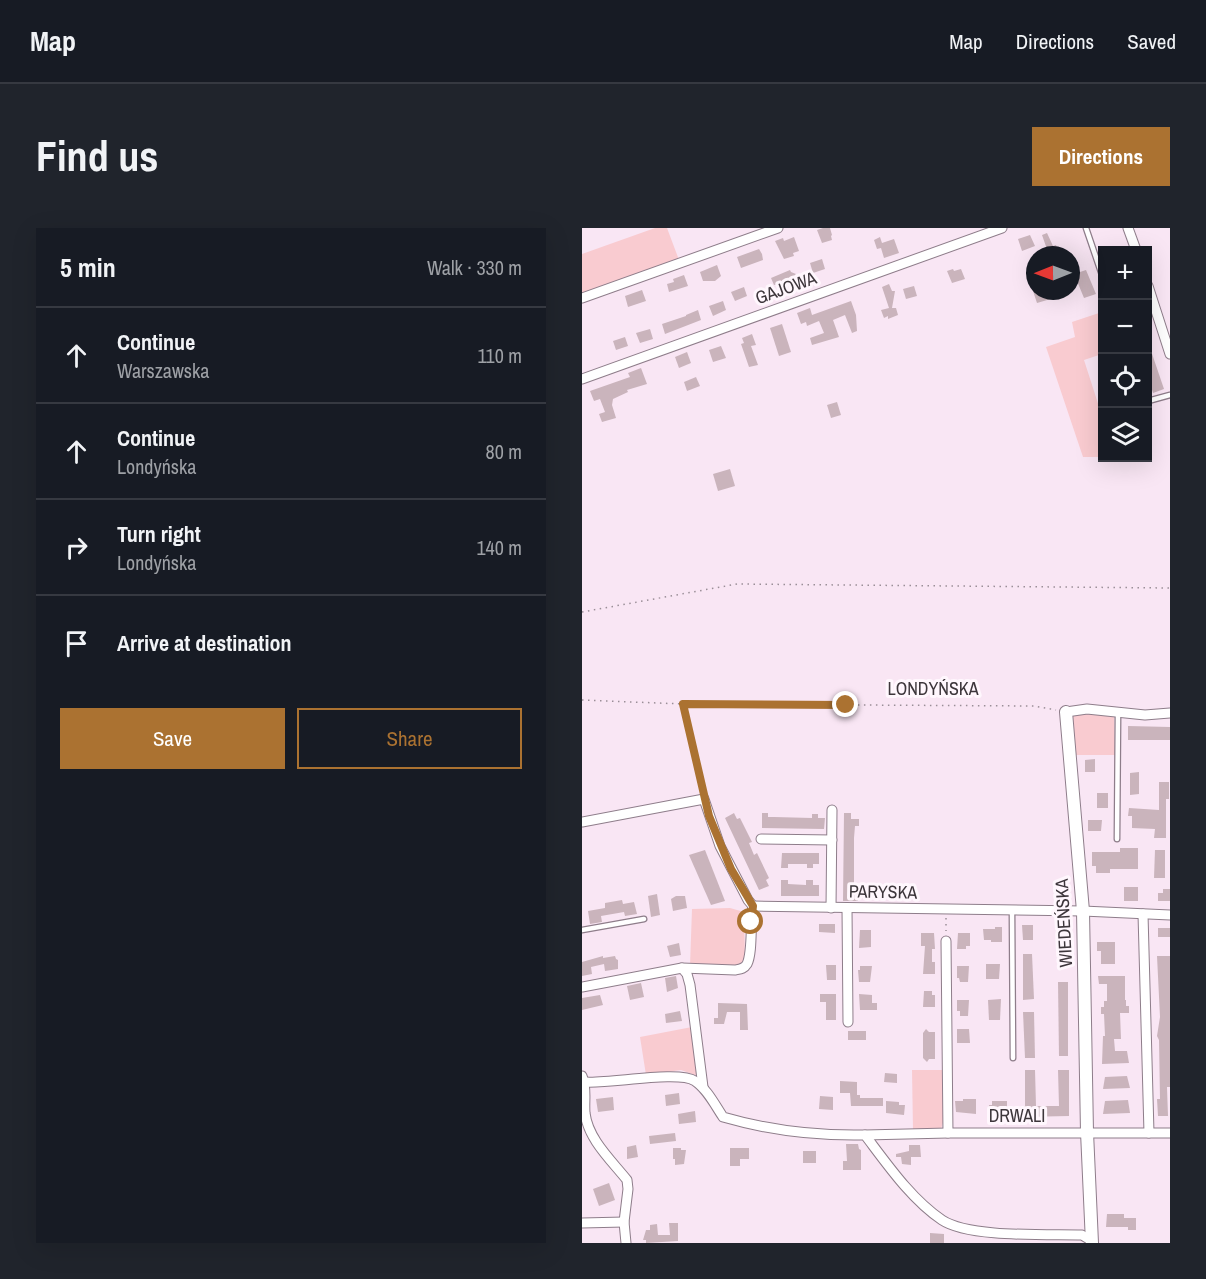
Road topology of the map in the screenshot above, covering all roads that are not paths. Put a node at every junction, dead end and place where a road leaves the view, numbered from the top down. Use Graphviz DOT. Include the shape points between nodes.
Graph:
graph roads {
  1 [pos="778,228"];
  2 [pos="1002,228"];
  3 [pos="1086,228"];
  4 [pos="1128,228"];
  5 [pos="1135,246"];
  6 [pos="1098,263"];
  7 [pos="582,298"];
  8 [pos="1152,298"];
  9 [pos="1170,353"];
  10 [pos="582,379"];
  11 [pos="1170,395"];
  12 [pos="1152,400"];
  13 [pos="1118,711"];
  14 [pos="1066,712"];
  15 [pos="1170,713"];
  16 [pos="832,810"];
  17 [pos="582,822"];
  18 [pos="761,839"];
  19 [pos="832,840"];
  20 [pos="1117,840"];
  21 [pos="753,906"];
  22 [pos="831,908"];
  23 [pos="847,908"];
  24 [pos="1012,910"];
  25 [pos="1083,911"];
  26 [pos="1143,914"];
  27 [pos="1170,915"];
  28 [pos="644,919"];
  29 [pos="582,930"];
  30 [pos="946,941"];
  31 [pos="682,968"];
  32 [pos="582,987"];
  33 [pos="848,1022"];
  34 [pos="1013,1058"];
  35 [pos="584,1079"];
  36 [pos="703,1087"];
  37 [pos="1086,1132"];
  38 [pos="948,1133"];
  39 [pos="1149,1133"];
  40 [pos="1170,1133"];
  41 [pos="865,1135"];
  42 [pos="624,1222"];
  43 [pos="582,1223"];
  44 [pos="1092,1242"];
  45 [pos="626,1243"];
  1 -- 7 [label="street"];
  2 -- 10 [label="street, GAJOWA"];
  3 -- 6 [label="lane"];
  4 -- 5 [label="street"];
  8 -- 9 [label="street"];
  11 -- 12 [label="lane"];
  13 -- 14 [label="street" via="1087,708"];
  13 -- 15 [label="street"];
  13 -- 20 [label="lane"];
  14 -- 25 [label="street, WIEDEŃSKA"];
  16 -- 19 [label="street"];
  17 -- 21 [label="street" via="704,799 725,857"];
  18 -- 19 [label="street"];
  19 -- 22 [label="street"];
  21 -- 22 [label="street, PARYSKA"];
  21 -- 31 [label="street" via="747,965 735,970"];
  22 -- 23 [label="street, PARYSKA"];
  23 -- 24 [label="street, PARYSKA"];
  23 -- 33 [label="street"];
  24 -- 25 [label="street, PARYSKA"];
  24 -- 34 [label="lane"];
  25 -- 26 [label="street, PARYSKA"];
  25 -- 37 [label="street, WIEDEŃSKA"];
  26 -- 27 [label="street, PARYSKA"];
  26 -- 39 [label="street"];
  28 -- 29 [label="lane"];
  30 -- 38 [label="street"];
  31 -- 32 [label="street"];
  31 -- 36 [label="street" via="690,985"];
  35 -- 36 [label="street" via="601,1083 677,1076 693,1079"];
  35 -- 42 [label="street" via="588,1126 627,1180"];
  36 -- 41 [label="street, DRWALI" via="723,1117 754,1126"];
  37 -- 38 [label="street, DRWALI"];
  37 -- 39 [label="street, DRWALI"];
  37 -- 44 [label="street, WIEDEŃSKA"];
  38 -- 41 [label="street, DRWALI"];
  39 -- 40 [label="street, DRWALI"];
  41 -- 44 [label="street" via="902,1184 942,1220 976,1232 1082,1234"];
  42 -- 43 [label="street"];
  42 -- 45 [label="street"];
}
